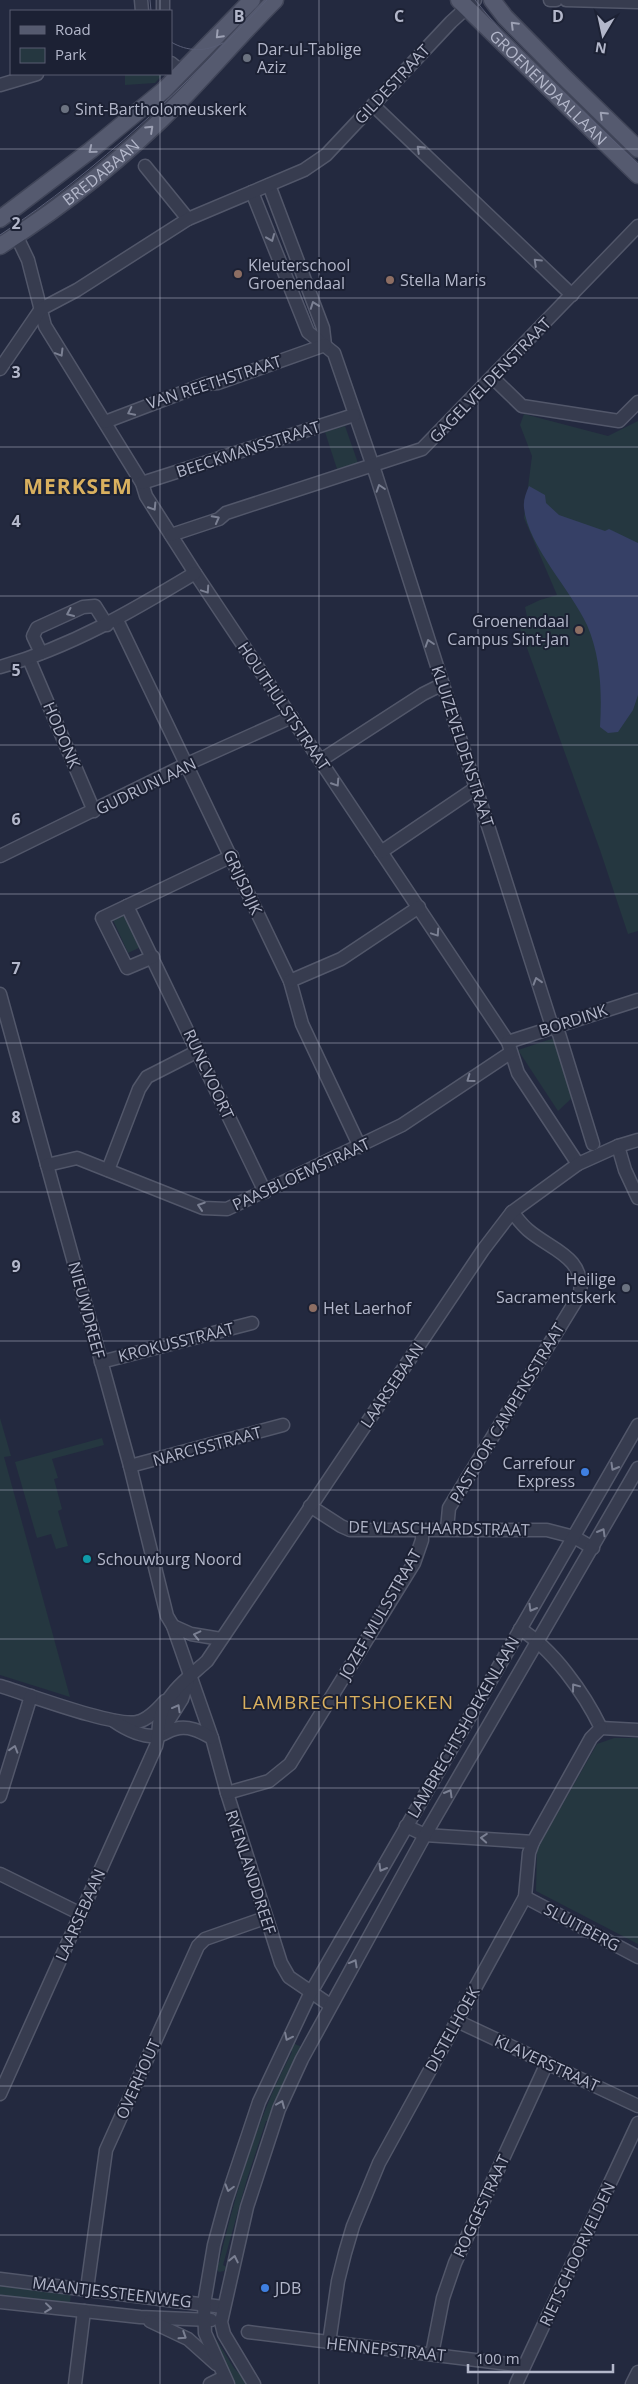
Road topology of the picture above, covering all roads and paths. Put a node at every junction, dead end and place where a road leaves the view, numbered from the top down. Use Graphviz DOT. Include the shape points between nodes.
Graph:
graph roads {
  1 [pos="252,0"];
  2 [pos="275,0"];
  3 [pos="492,0"];
  4 [pos="550,0"];
  5 [pos="556,0"];
  6 [pos="566,0"];
  7 [pos="638,2"];
  8 [pos="467,3"];
  9 [pos="177,68"];
  10 [pos="34,75"];
  11 [pos="170,75"];
  12 [pos="0,85"];
  13 [pos="373,105"];
  14 [pos="638,148"];
  15 [pos="145,166"];
  16 [pos="638,175"];
  17 [pos="269,185"];
  18 [pos="252,192"];
  19 [pos="188,218"];
  20 [pos="0,219"];
  21 [pos="638,226"];
  22 [pos="16,235"];
  23 [pos="0,246"];
  24 [pos="572,295"];
  25 [pos="41,309"];
  26 [pos="325,345"];
  27 [pos="0,369"];
  28 [pos="492,378"];
  29 [pos="638,402"];
  30 [pos="354,415"];
  31 [pos="105,422"];
  32 [pos="373,466"];
  33 [pos="142,483"];
  34 [pos="170,535"];
  35 [pos="195,573"];
  36 [pos="112,622"];
  37 [pos="41,653"];
  38 [pos="29,659"];
  39 [pos="0,667"];
  40 [pos="443,684"];
  41 [pos="292,717"];
  42 [pos="321,760"];
  43 [pos="187,764"];
  44 [pos="476,787"];
  45 [pos="94,811"];
  46 [pos="382,852"];
  47 [pos="0,856"];
  48 [pos="232,856"];
  49 [pos="127,906"];
  50 [pos="419,907"];
  51 [pos="153,957"];
  52 [pos="290,981"];
  53 [pos="0,994"];
  54 [pos="638,1000"];
  55 [pos="554,1026"];
  56 [pos="509,1047"];
  57 [pos="198,1051"];
  58 [pos="638,1140"];
  59 [pos="593,1144"];
  60 [pos="618,1146"];
  61 [pos="360,1147"];
  62 [pos="578,1164"];
  63 [pos="47,1165"];
  64 [pos="108,1170"];
  65 [pos="265,1192"];
  66 [pos="638,1198"];
  67 [pos="512,1212"];
  68 [pos="252,1323"];
  69 [pos="101,1362"];
  70 [pos="283,1425"];
  71 [pos="638,1425"];
  72 [pos="130,1466"];
  73 [pos="638,1468"];
  74 [pos="310,1506"];
  75 [pos="447,1529"];
  76 [pos="422,1530"];
  77 [pos="574,1537"];
  78 [pos="593,1548"];
  79 [pos="174,1626"];
  80 [pos="520,1629"];
  81 [pos="221,1639"];
  82 [pos="537,1640"];
  83 [pos="189,1677"];
  84 [pos="0,1686"];
  85 [pos="31,1696"];
  86 [pos="168,1698"];
  87 [pos="114,1721"];
  88 [pos="137,1722"];
  89 [pos="601,1728"];
  90 [pos="638,1730"];
  91 [pos="159,1736"];
  92 [pos="212,1738"];
  93 [pos="227,1793"];
  94 [pos="0,1796"];
  95 [pos="406,1826"];
  96 [pos="425,1835"];
  97 [pos="533,1842"];
  98 [pos="0,1874"];
  99 [pos="525,1897"];
  100 [pos="80,1914"];
  101 [pos="265,1918"];
  102 [pos="638,1957"];
  103 [pos="310,1994"];
  104 [pos="330,2005"];
  105 [pos="456,2021"];
  106 [pos="547,2063"];
  107 [pos="0,2094"];
  108 [pos="638,2106"];
  109 [pos="638,2123"];
  110 [pos="0,2279"];
  111 [pos="87,2289"];
  112 [pos="0,2302"];
  113 [pos="204,2304"];
  114 [pos="223,2307"];
  115 [pos="84,2312"];
  116 [pos="140,2318"];
  117 [pos="203,2319"];
  118 [pos="221,2322"];
  119 [pos="248,2332"];
  120 [pos="329,2343"];
  121 [pos="432,2354"];
  122 [pos="524,2366"];
  123 [pos="638,2372"];
  124 [pos="223,2376"];
  125 [pos="76,2384"];
  126 [pos="210,2384"];
  127 [pos="254,2384"];
  128 [pos="516,2384"];
  129 [pos="632,2384"];
  1 -- 9 [label="main road, BREDABAAN, one-way"];
  22 -- 2 [label="main road, BREDABAAN, one-way" via="135,144"];
  14 -- 3 [label="main road, GROENENDAALLAAN, one-way" via="563,76"];
  4 -- 5 [label="street"];
  6 -- 7 [label="street"];
  8 -- 13 [label="street, GILDESTRAAT"];
  8 -- 16 [label="main road, GROENENDAALLAAN"];
  10 -- 12 [label="street"];
  11 -- 20 [label="main road, BREDABAAN, one-way" via="91,150"];
  13 -- 17 [label="street, GILDESTRAAT" via="318,161"];
  24 -- 13 [label="street, one-way"];
  15 -- 19 [label="street"];
  17 -- 18 [label="street, GILDESTRAAT"];
  26 -- 17 [label="street, one-way" via="323,328"];
  18 -- 19 [label="street, GILDESTRAAT"];
  18 -- 26 [label="street, one-way" via="308,332"];
  19 -- 25 [label="street, GILDESTRAAT" via="77,290"];
  21 -- 24 [label="street, GAGELVELDENSTRAAT"];
  22 -- 23 [label="main road, BREDABAAN"];
  22 -- 25 [label="street, HOUTHULSTSTRAAT" via="28,260"];
  24 -- 28 [label="street, GAGELVELDENSTRAAT"];
  25 -- 27 [label="street"];
  25 -- 31 [label="street, HOUTHULSTSTRAAT, one-way" via="45,326 60,354"];
  26 -- 30 [label="street, KLUIZEVELDENSTRAAT" via="334,353"];
  26 -- 31 [label="street, VAN REETHSTRAAT, one-way" via="218,383 205,384"];
  28 -- 29 [label="street" via="522,406 619,421"];
  28 -- 32 [label="street, GAGELVELDENSTRAAT" via="422,449"];
  30 -- 32 [label="street, KLUIZEVELDENSTRAAT"];
  30 -- 33 [label="street, BEECKMANSSTRAAT"];
  31 -- 33 [label="street, HOUTHULSTSTRAAT"];
  34 -- 32 [label="street, GAGELVELDENSTRAAT, one-way" via="219,519 226,513"];
  40 -- 32 [label="street, KLUIZEVELDENSTRAAT, one-way"];
  33 -- 34 [label="street, HOUTHULSTSTRAAT, one-way" via="146,496"];
  34 -- 35 [label="street, HOUTHULSTSTRAAT"];
  35 -- 36 [label="street"];
  35 -- 41 [label="street, HOUTHULSTSTRAAT, one-way"];
  36 -- 37 [label="street"];
  36 -- 37 [label="street, GRIJSDIJK, one-way" via="94,606 83,607 36,628 33,636"];
  36 -- 43 [label="street, GRIJSDIJK"];
  37 -- 38 [label="street"];
  38 -- 39 [label="street"];
  38 -- 45 [label="street, HODONK"];
  40 -- 42 [label="street"];
  40 -- 44 [label="street, KLUIZEVELDENSTRAAT"];
  41 -- 42 [label="street, HOUTHULSTSTRAAT"];
  41 -- 43 [label="street, GUDRUNLAAN"];
  42 -- 46 [label="street, HOUTHULSTSTRAAT, one-way"];
  43 -- 45 [label="street, GUDRUNLAAN"];
  43 -- 48 [label="street, GRIJSDIJK"];
  44 -- 46 [label="street"];
  55 -- 44 [label="street, KLUIZEVELDENSTRAAT, one-way"];
  45 -- 47 [label="street, GUDRUNLAAN"];
  46 -- 50 [label="street, HOUTHULSTSTRAAT"];
  48 -- 49 [label="street"];
  48 -- 52 [label="street, GRIJSDIJK"];
  49 -- 51 [label="street, RUNCVOORT"];
  49 -- 51 [label="street" via="102,918 127,968"];
  50 -- 52 [label="street" via="341,959"];
  50 -- 56 [label="street, HOUTHULSTSTRAAT, one-way"];
  51 -- 57 [label="street, RUNCVOORT"];
  52 -- 61 [label="street, GRIJSDIJK" via="302,1024"];
  53 -- 63 [label="street, NIEUWDREEF"];
  54 -- 55 [label="street, BORDINK"];
  55 -- 56 [label="street, BORDINK"];
  55 -- 59 [label="street"];
  56 -- 61 [label="street, PAASBLOEMSTRAAT, one-way" via="418,1116"];
  56 -- 62 [label="street, HOUTHULSTSTRAAT" via="518,1073"];
  57 -- 64 [label="street" via="146,1079 139,1089"];
  57 -- 65 [label="street, RUNCVOORT"];
  58 -- 60 [label="street, LAARSEBAAN"];
  60 -- 62 [label="street, LAARSEBAAN"];
  60 -- 66 [label="street"];
  61 -- 65 [label="street, PAASBLOEMSTRAAT"];
  62 -- 67 [label="street, LAARSEBAAN"];
  63 -- 64 [label="street, PAASBLOEMSTRAAT" via="77,1158"];
  63 -- 69 [label="street, NIEUWDREEF"];
  65 -- 64 [label="street, PAASBLOEMSTRAAT, one-way" via="228,1209 214,1210"];
  67 -- 74 [label="street, LAARSEBAAN"];
  67 -- 75 [label="street, PASTOOR CAMPENSSTRAAT" via="528,1230 578,1269 580,1294 449,1508"];
  68 -- 69 [label="street, KROKUSSTRAAT"];
  69 -- 72 [label="street, NIEUWDREEF"];
  70 -- 72 [label="street, NARCISSTRAAT"];
  71 -- 77 [label="street, LAMBRECHTSHOEKENLAAN, one-way"];
  72 -- 79 [label="street, NIEUWDREEF" via="168,1616"];
  78 -- 73 [label="street, LAMBRECHTSHOEKENLAAN, one-way"];
  74 -- 76 [label="street, DE VLASCHAARDSTRAAT" via="350,1530"];
  74 -- 81 [label="street, LAARSEBAAN"];
  75 -- 76 [label="street, DE VLASCHAARDSTRAAT"];
  75 -- 77 [label="street, DE VLASCHAARDSTRAAT" via="547,1530"];
  76 -- 93 [label="street, JOZEF MULSSTRAAT" via="414,1563 290,1764 269,1781"];
  77 -- 78 [label="street"];
  77 -- 80 [label="street, LAMBRECHTSHOEKENLAAN, one-way"];
  78 -- 82 [label="street, LAMBRECHTSHOEKENLAAN"];
  81 -- 79 [label="street, one-way" via="191,1634"];
  79 -- 83 [label="street, NIEUWDREEF"];
  80 -- 82 [label="street, LAMBRECHTSHOEKENLAAN"];
  80 -- 95 [label="street, LAMBRECHTSHOEKENLAAN"];
  81 -- 83 [label="street, LAARSEBAAN" via="207,1661"];
  89 -- 82 [label="street, one-way" via="593,1712"];
  96 -- 82 [label="street, LAMBRECHTSHOEKENLAAN, one-way"];
  83 -- 86 [label="street, LAARSEBAAN"];
  91 -- 83 [label="street, LAARSEBAAN, one-way" via="182,1699"];
  83 -- 92 [label="street, RYENLANDDREEF"];
  84 -- 85 [label="street"];
  85 -- 87 [label="street"];
  94 -- 85 [label="street, one-way"];
  86 -- 88 [label="street" via="155,1712"];
  86 -- 91 [label="street, LAARSEBAAN" via="160,1719"];
  87 -- 88 [label="street"];
  87 -- 91 [label="street" via="126,1730"];
  88 -- 91 [label="street" via="150,1726"];
  89 -- 90 [label="street"];
  89 -- 97 [label="street, DISTELHOEK" via="591,1738"];
  91 -- 92 [label="street" via="177,1728 197,1729"];
  91 -- 100 [label="street, LAARSEBAAN"];
  92 -- 93 [label="street, RYENLANDDREEF"];
  93 -- 101 [label="street, RYENLANDDREEF"];
  95 -- 96 [label="street, LAMBRECHTSHOEKENLAAN"];
  95 -- 103 [label="street, LAMBRECHTSHOEKENLAAN, one-way"];
  97 -- 96 [label="street, one-way"];
  104 -- 96 [label="street, LAMBRECHTSHOEKENLAAN, one-way"];
  97 -- 99 [label="street, DISTELHOEK"];
  98 -- 100 [label="street"];
  99 -- 102 [label="street, SLUITBERG"];
  99 -- 105 [label="street, DISTELHOEK"];
  100 -- 107 [label="street, LAARSEBAAN"];
  101 -- 103 [label="street, RYENLANDDREEF" via="289,1977"];
  101 -- 111 [label="street, OVERHOUT" via="205,1939 198,1946 106,2150"];
  103 -- 104 [label="street"];
  103 -- 113 [label="street, LAMBRECHTSHOEKENLAAN, one-way" via="258,2102 214,2245"];
  114 -- 104 [label="street, LAMBRECHTSHOEKENLAAN, one-way" via="247,2207 279,2108"];
  105 -- 106 [label="street, KLAVERSTRAAT"];
  105 -- 120 [label="street, DISTELHOEK" via="397,2129 353,2226 338,2281"];
  106 -- 108 [label="street, KLAVERSTRAAT"];
  106 -- 121 [label="street, ROGGESTRAAT" via="454,2263"];
  109 -- 122 [label="street, RIETSCHOORVELDEN"];
  110 -- 111 [label="street, MAANTJESSTEENWEG"];
  111 -- 113 [label="street, MAANTJESSTEENWEG"];
  112 -- 115 [label="street, MAANTJESSTEENWEG, one-way"];
  113 -- 114 [label="street, MAANTJESSTEENWEG"];
  113 -- 117 [label="street, LAMBRECHTSHOEKENLAAN"];
  114 -- 118 [label="street, LAMBRECHTSHOEKENLAAN"];
  115 -- 116 [label="street, MAANTJESSTEENWEG"];
  115 -- 125 [label="street"];
  116 -- 117 [label="street, MAANTJESSTEENWEG"];
  116 -- 124 [label="street, one-way" via="188,2339"];
  117 -- 118 [label="street, MAANTJESSTEENWEG"];
  117 -- 124 [label="street, LAMBRECHTSHOEKENLAAN" via="205,2333"];
  118 -- 127 [label="street" via="224,2334"];
  119 -- 120 [label="street, HENNEPSTRAAT"];
  120 -- 121 [label="street, HENNEPSTRAAT"];
  121 -- 122 [label="street, HENNEPSTRAAT"];
  122 -- 128 [label="street, RIETSCHOORVELDEN"];
  123 -- 129 [label="street"];
  124 -- 126 [label="street"];
}
